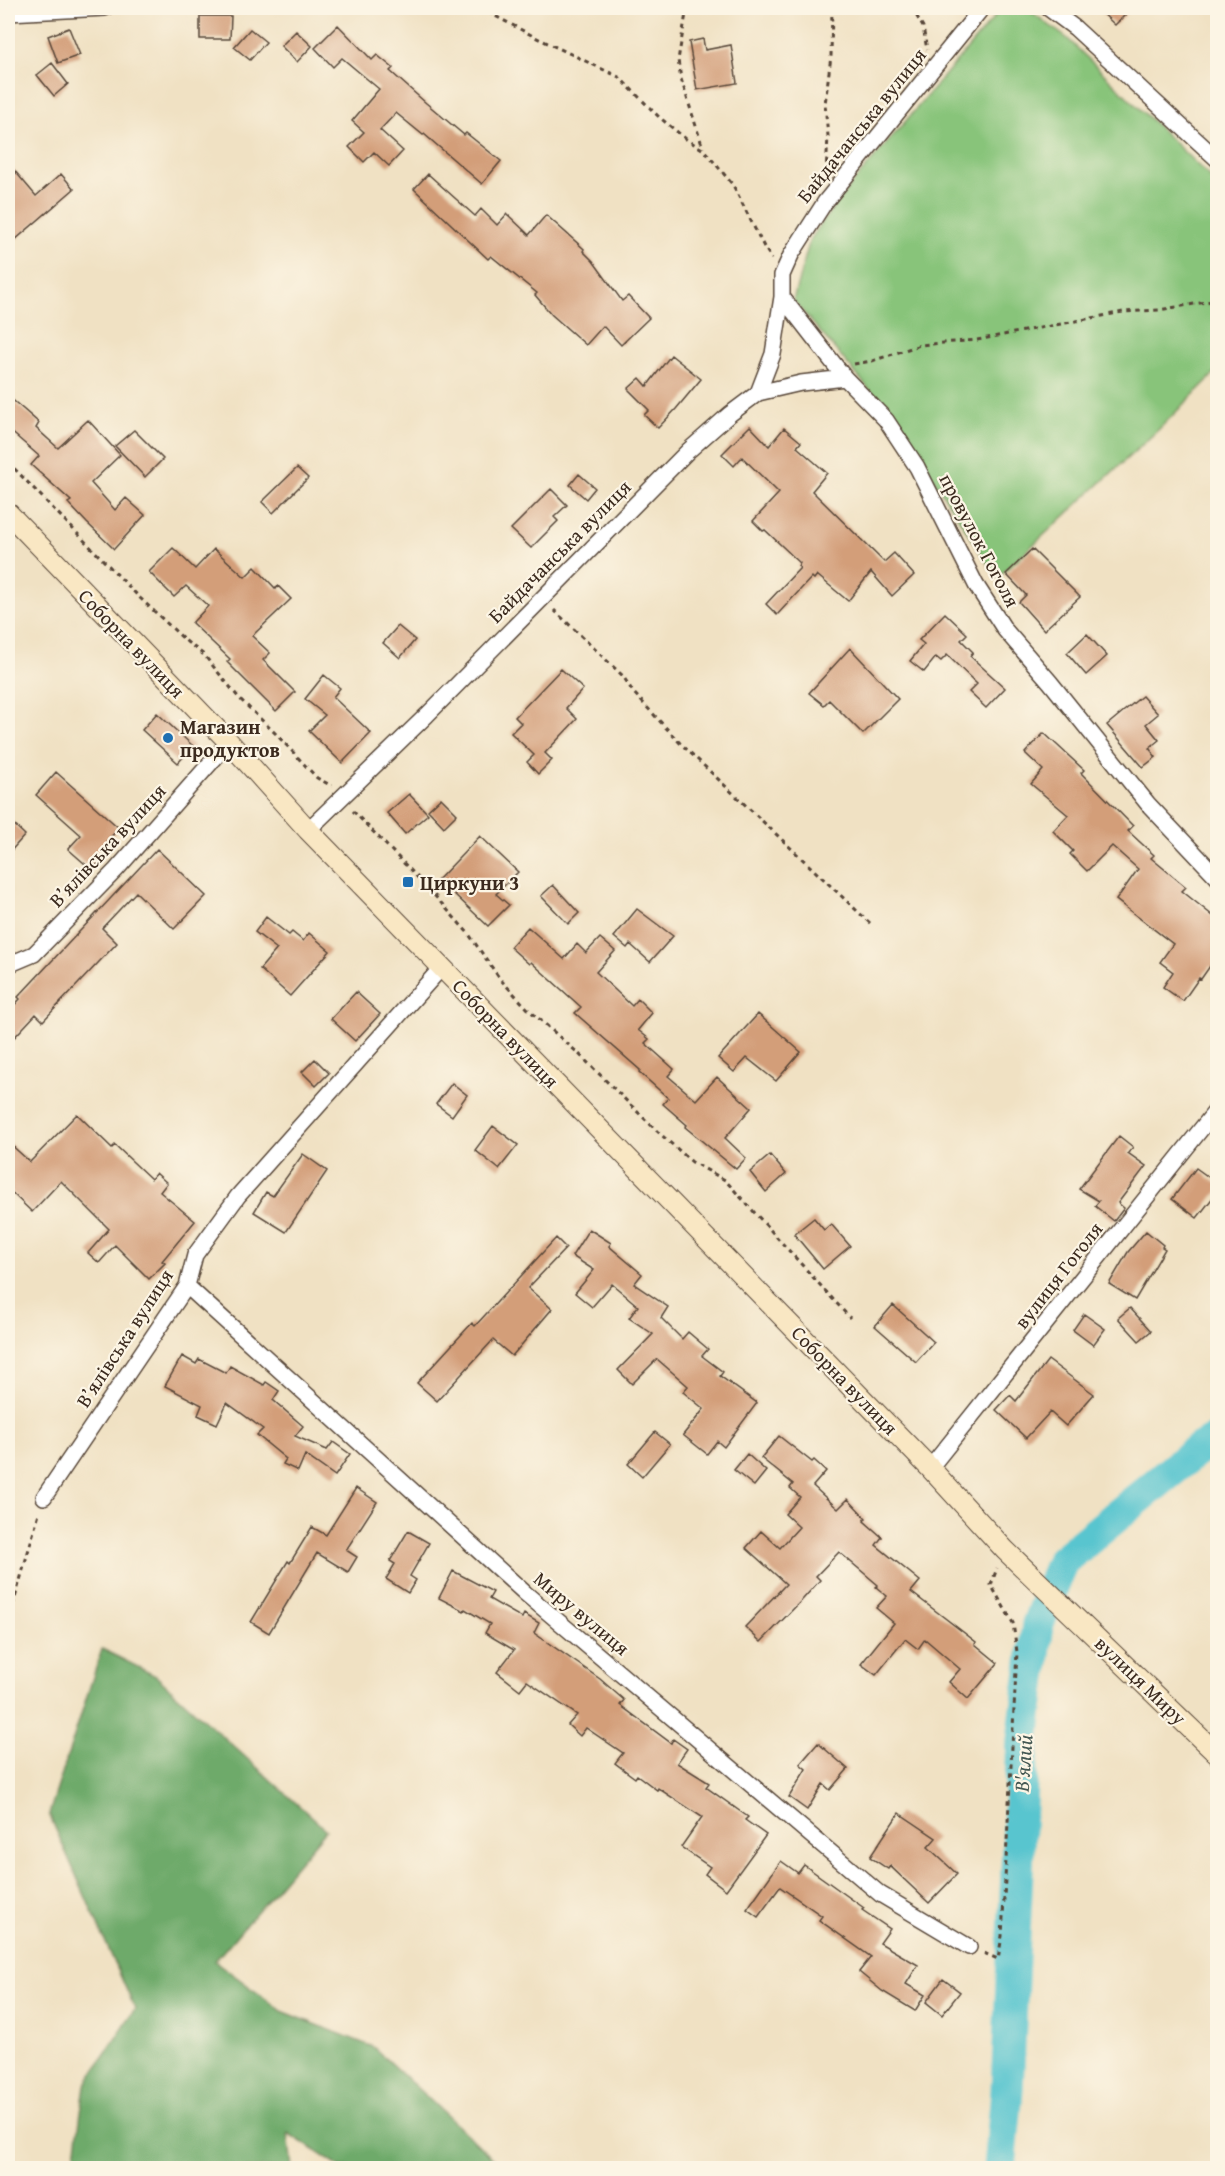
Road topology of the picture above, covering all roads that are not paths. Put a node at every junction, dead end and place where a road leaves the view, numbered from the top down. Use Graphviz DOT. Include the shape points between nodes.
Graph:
graph roads {
  1 [pos="105,8"];
  2 [pos="982,8"];
  3 [pos="1048,8"];
  4 [pos="8,13"];
  5 [pos="1210,144"];
  6 [pos="1218,159"];
  7 [pos="782,297"];
  8 [pos="841,372"];
  9 [pos="758,393"];
  10 [pos="8,513"];
  11 [pos="229,742"];
  12 [pos="308,830"];
  13 [pos="1218,878"];
  14 [pos="8,965"];
  15 [pos="442,967"];
  16 [pos="1218,1108"];
  17 [pos="187,1286"];
  18 [pos="930,1468"];
  19 [pos="44,1497"];
  20 [pos="1005,1550"];
  21 [pos="1218,1755"];
  22 [pos="969,1947"];
  1 -- 4 [label="street"];
  2 -- 7 [label="street, Байдачанська вулиця" via="825,202 782,274"];
  3 -- 5 [label="street"];
  5 -- 6 [label="street"];
  7 -- 8 [label="street, провулок Гоголя"];
  7 -- 9 [label="street, Байдачанська вулиця" via="773,354"];
  8 -- 9 [label="street"];
  8 -- 13 [label="street, провулок Гоголя" via="886,420 916,467 976,585 1005,630 1148,804"];
  9 -- 12 [label="street, Байдачанська вулиця" via="688,451"];
  10 -- 11 [label="street, Соборна вулиця"];
  11 -- 12 [label="street, Соборна вулиця"];
  11 -- 14 [label="street, В’ялівська вулиця" via="116,870 34,954"];
  12 -- 15 [label="street, Соборна вулиця"];
  15 -- 17 [label="street, В’ялівська вулиця" via="238,1196 195,1255"];
  15 -- 18 [label="street, Соборна вулиця"];
  16 -- 18 [label="street, вулиця Гоголя"];
  17 -- 19 [label="street, В’ялівська вулиця"];
  17 -- 22 [label="street, Миру вулиця" via="525,1593 862,1878"];
  18 -- 20 [label="street, Соборна вулиця"];
  20 -- 21 [label="street, вулиця Миру"];
}
